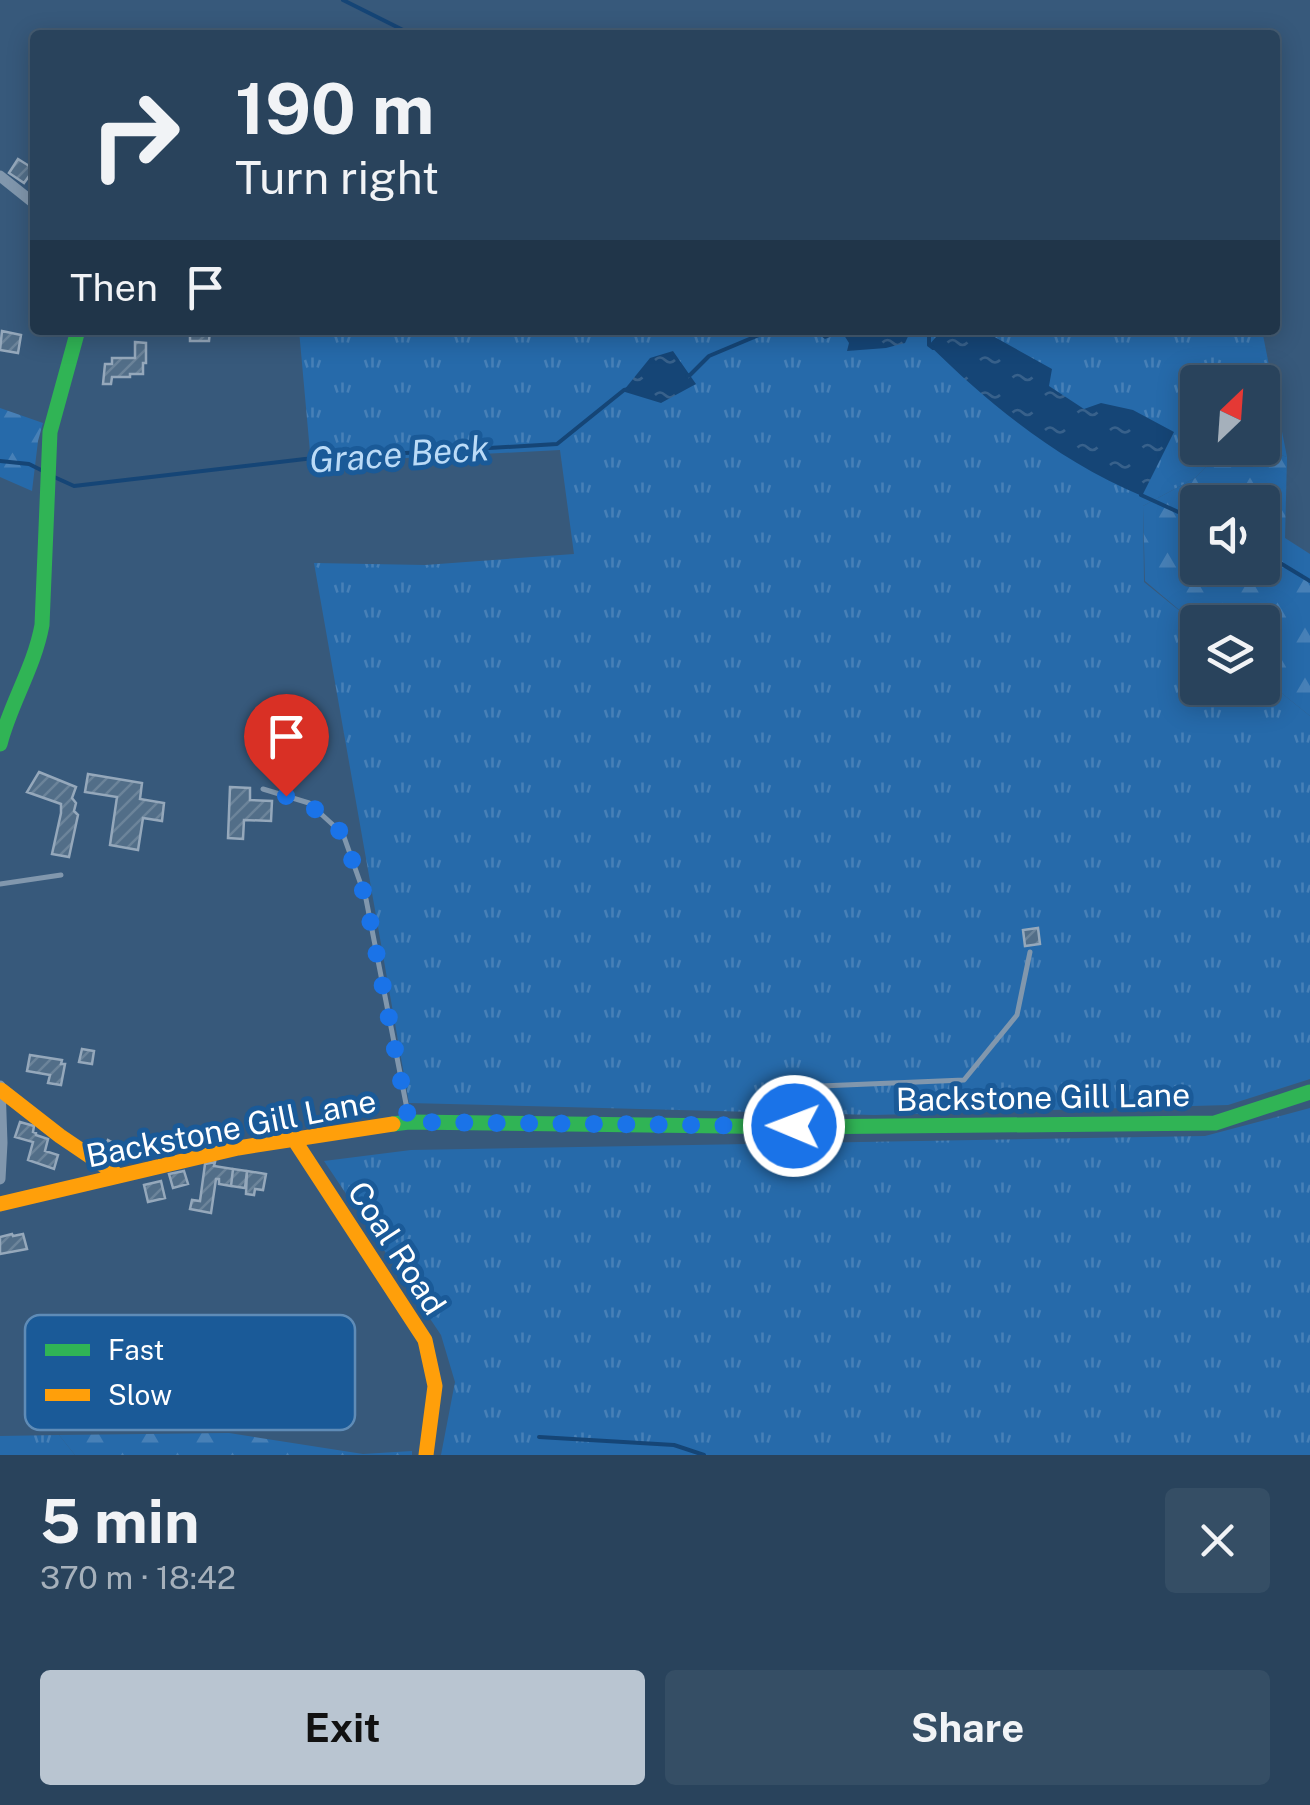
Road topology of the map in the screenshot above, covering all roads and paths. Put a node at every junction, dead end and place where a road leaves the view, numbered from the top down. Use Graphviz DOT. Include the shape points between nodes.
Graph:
graph roads {
  1 [pos="0,176"];
  2 [pos="30,200"];
  3 [pos="77,335"];
  4 [pos="0,744"];
  5 [pos="263,790"];
  6 [pos="60,875"];
  7 [pos="0,884"];
  8 [pos="1030,952"];
  9 [pos="0,1088"];
  10 [pos="1310,1092"];
  11 [pos="409,1122"];
  12 [pos="794,1126"];
  13 [pos="293,1138"];
  14 [pos="119,1176"];
  15 [pos="0,1179"];
  16 [pos="0,1204"];
  17 [pos="426,1455"];
  1 -- 2 [label="street"];
  3 -- 4 [label="street" via="50,432 38,653"];
  5 -- 11 [label="lane" via="308,803 343,834 366,899"];
  6 -- 7 [label="lane"];
  8 -- 12 [label="lane" via="1017,1015 964,1080 797,1087"];
  9 -- 14 [label="street"];
  9 -- 15 [label="street"];
  10 -- 12 [label="street, Backstone Gill Lane" via="1215,1123"];
  11 -- 12 [label="street, Backstone Gill Lane"];
  11 -- 13 [label="street, Backstone Gill Lane"];
  13 -- 14 [label="street, Backstone Gill Lane"];
  13 -- 17 [label="street, Coal Road" via="425,1340 435,1386"];
  14 -- 16 [label="street, Backstone Gill Lane"];
}
